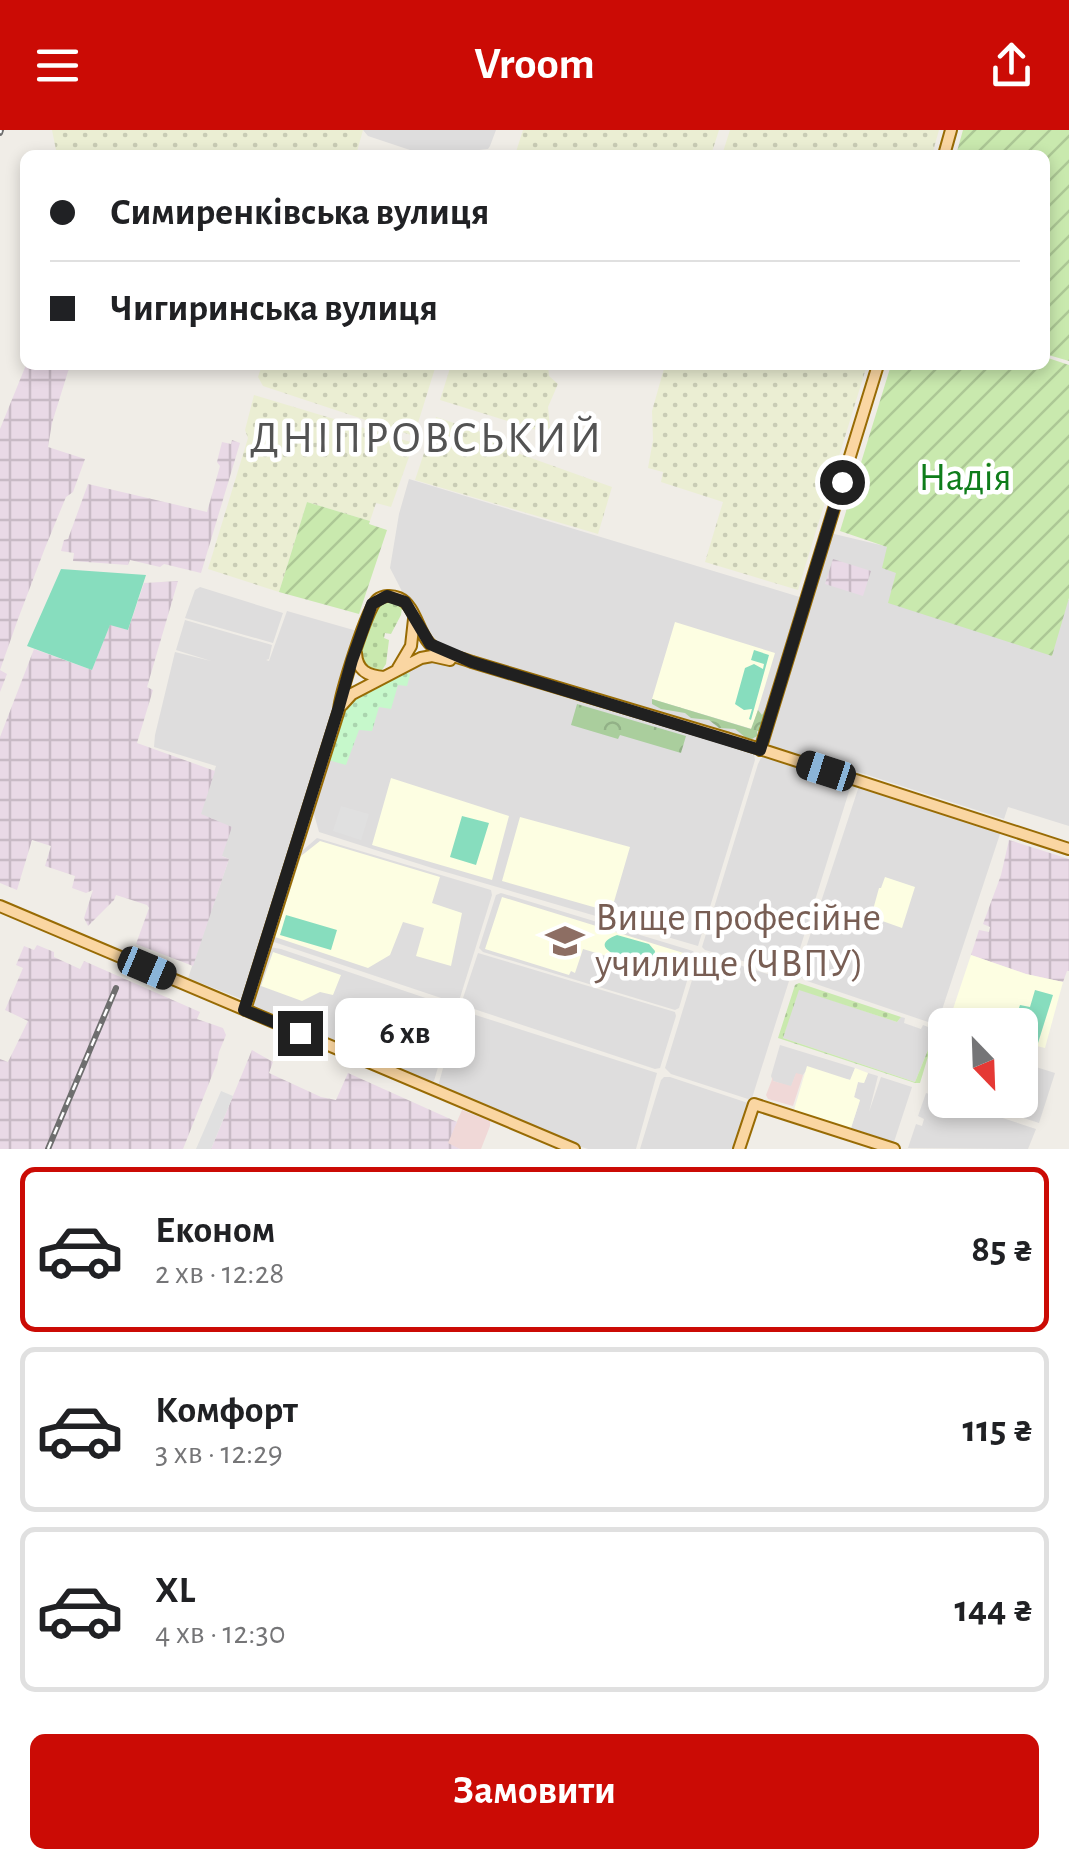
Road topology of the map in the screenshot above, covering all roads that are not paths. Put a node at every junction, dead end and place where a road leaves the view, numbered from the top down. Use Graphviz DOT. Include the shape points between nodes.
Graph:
graph roads {
  1 [pos="876,370"];
  2 [pos="414,618"];
  3 [pos="356,653"];
  4 [pos="472,662"];
  5 [pos="391,674"];
  6 [pos="338,710"];
  7 [pos="760,750"];
  8 [pos="1069,850"];
  9 [pos="0,906"];
  10 [pos="244,1010"];
  11 [pos="574,1149"];
  12 [pos="739,1149"];
  13 [pos="894,1149"];
  1 -- 7 [label="main road"];
  2 -- 3 [label="main road" via="405,602 378,600"];
  2 -- 4 [label="main road" via="433,647"];
  2 -- 5 [label="main road" via="411,646"];
  3 -- 5 [label="main road" via="364,672"];
  3 -- 6 [label="main road"];
  4 -- 5 [label="main road" via="426,657"];
  4 -- 7 [label="main road"];
  5 -- 6 [label="main road"];
  6 -- 10 [label="main road"];
  7 -- 8 [label="main road"];
  9 -- 10 [label="main road"];
  10 -- 11 [label="main road"];
  12 -- 13 [label="main road" via="754,1104"];
}
